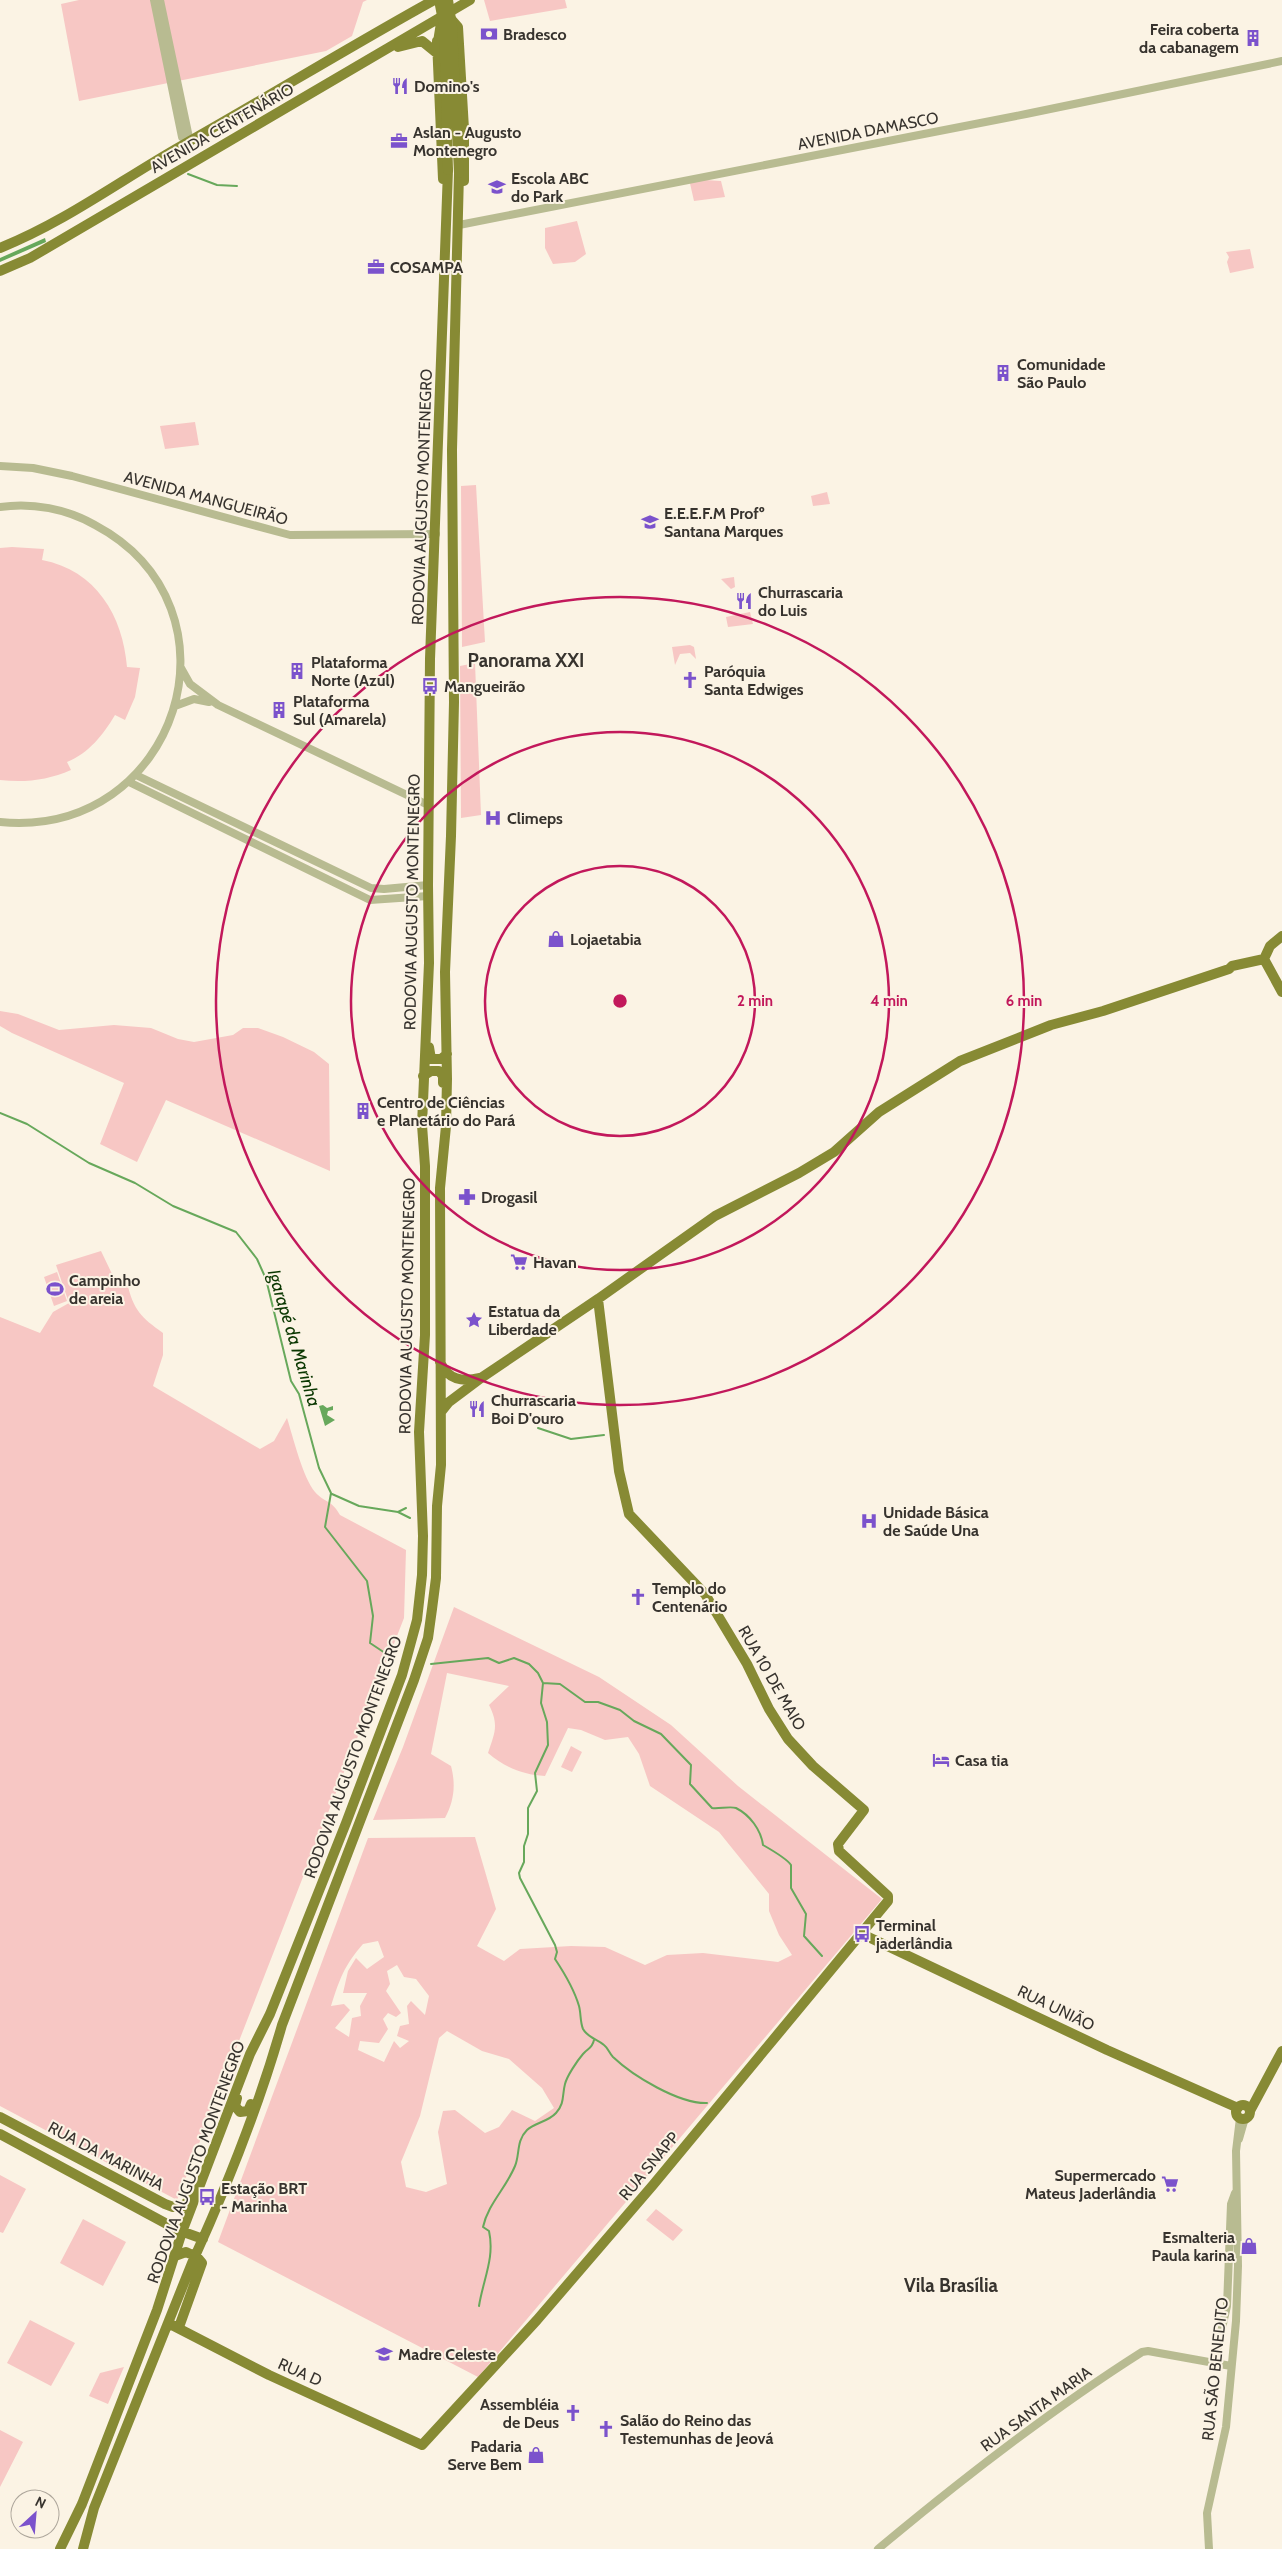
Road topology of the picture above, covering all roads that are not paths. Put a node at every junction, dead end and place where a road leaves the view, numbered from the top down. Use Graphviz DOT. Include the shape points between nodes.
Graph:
graph roads {
  1 [pos="154,0"];
  2 [pos="160,0"];
  3 [pos="432,0"];
  4 [pos="448,0"];
  5 [pos="470,0"];
  6 [pos="457,4"];
  7 [pos="435,20"];
  8 [pos="385,50"];
  9 [pos="438,51"];
  10 [pos="1282,61"];
  11 [pos="460,65"];
  12 [pos="184,142"];
  13 [pos="170,174"];
  14 [pos="120,184"];
  15 [pos="448,191"];
  16 [pos="103,194"];
  17 [pos="129,198"];
  18 [pos="459,201"];
  19 [pos="110,211"];
  20 [pos="459,225"];
  21 [pos="0,248"];
  22 [pos="0,271"];
  23 [pos="0,466"];
  24 [pos="0,507"];
  25 [pos="436,534"];
  26 [pos="180,666"];
  27 [pos="218,705"];
  28 [pos="175,706"];
  29 [pos="136,775"];
  30 [pos="128,782"];
  31 [pos="428,805"];
  32 [pos="0,822"];
  33 [pos="428,885"];
  34 [pos="428,896"];
  35 [pos="1282,936"];
  36 [pos="1264,959"];
  37 [pos="1282,992"];
  38 [pos="426,1000"];
  39 [pos="447,1054"];
  40 [pos="423,1076"];
  41 [pos="446,1126"];
  42 [pos="598,1299"];
  43 [pos="439,1362"];
  44 [pos="481,1378"];
  45 [pos="441,1412"];
  46 [pos="888,1897"];
  47 [pos="862,1934"];
  48 [pos="1282,2051"];
  49 [pos="250,2054"];
  50 [pos="271,2063"];
  51 [pos="1243,2114"];
  52 [pos="0,2117"];
  53 [pos="0,2134"];
  54 [pos="207,2166"];
  55 [pos="1236,2191"];
  56 [pos="182,2232"];
  57 [pos="203,2238"];
  58 [pos="175,2256"];
  59 [pos="195,2256"];
  60 [pos="193,2291"];
  61 [pos="173,2308"];
  62 [pos="168,2323"];
  63 [pos="179,2327"];
  64 [pos="1214,2363"];
  65 [pos="1230,2366"];
  66 [pos="422,2446"];
  67 [pos="60,2549"];
  68 [pos="83,2549"];
  69 [pos="878,2549"];
  70 [pos="1209,2549"];
  1 -- 12 [label="street"];
  2 -- 12 [label="street"];
  3 -- 7 [label="main road, RODOVIA AUGUSTO MONTENEGRO"];
  3 -- 12 [label="main road, AVENIDA CENTENÁRIO"];
  3 -- 15 [label="main road, bridge" via="444,26"];
  4 -- 18 [label="main road, bridge" via="452,26"];
  5 -- 6 [label="main road, AVENIDA CENTENÁRIO"];
  6 -- 7 [label="main road, AVENIDA CENTENÁRIO"];
  6 -- 11 [label="main road, RODOVIA AUGUSTO MONTENEGRO" via="463,54"];
  7 -- 8 [label="main road, AVENIDA CENTENÁRIO"];
  7 -- 9 [label="main road, RODOVIA AUGUSTO MONTENEGRO"];
  8 -- 9 [label="main road" via="417,40"];
  8 -- 13 [label="main road, AVENIDA CENTENÁRIO"];
  9 -- 11 [label="main road" via="441,23 443,20 454,21 458,27"];
  9 -- 15 [label="main road, RODOVIA AUGUSTO MONTENEGRO" via="443,179"];
  10 -- 20 [label="street, AVENIDA DAMASCO"];
  11 -- 18 [label="main road, RODOVIA AUGUSTO MONTENEGRO" via="464,191"];
  12 -- 13 [label="main road" via="190,158"];
  12 -- 14 [label="main road, AVENIDA CENTENÁRIO"];
  13 -- 17 [label="main road, AVENIDA CENTENÁRIO"];
  14 -- 16 [label="main road, AVENIDA CENTENÁRIO"];
  14 -- 17 [label="main road" via="120,197"];
  15 -- 25 [label="main road, RODOVIA AUGUSTO MONTENEGRO"];
  16 -- 19 [label="main road" via="114,202"];
  16 -- 21 [label="main road, AVENIDA CENTENÁRIO" via="23,239"];
  17 -- 19 [label="main road, AVENIDA CENTENÁRIO"];
  18 -- 20 [label="main road, RODOVIA AUGUSTO MONTENEGRO"];
  19 -- 22 [label="main road, AVENIDA CENTENÁRIO" via="30,258"];
  20 -- 39 [label="main road, RODOVIA AUGUSTO MONTENEGRO" via="452,450 454,702 445,972"];
  23 -- 25 [label="street, AVENIDA MANGUEIRÃO" via="33,468 72,476 290,535"];
  24 -- 26 [label="street" via="38,506 72,514 103,529 131,550 153,577 169,608 179,645"];
  25 -- 31 [label="main road, RODOVIA AUGUSTO MONTENEGRO"];
  26 -- 27 [label="street" via="190,684"];
  26 -- 28 [label="street"];
  27 -- 28 [label="street" via="194,700"];
  27 -- 31 [label="street"];
  28 -- 29 [label="street" via="158,746"];
  29 -- 30 [label="street"];
  29 -- 33 [label="street" via="371,888"];
  30 -- 32 [label="street" via="98,804 79,813 38,823"];
  30 -- 34 [label="street" via="370,900"];
  31 -- 33 [label="main road, RODOVIA AUGUSTO MONTENEGRO"];
  33 -- 34 [label="main road, RODOVIA AUGUSTO MONTENEGRO"];
  34 -- 38 [label="main road, RODOVIA AUGUSTO MONTENEGRO"];
  35 -- 36 [label="main road" via="1270,946"];
  36 -- 37 [label="main road"];
  36 -- 42 [label="main road" via="1232,966 1103,1011 1051,1025 960,1061 879,1112 834,1152 715,1216"];
  38 -- 39 [label="main road" via="430,1012 430,1058 439,1059"];
  38 -- 40 [label="main road, RODOVIA AUGUSTO MONTENEGRO"];
  39 -- 41 [label="main road, RODOVIA AUGUSTO MONTENEGRO"];
  40 -- 41 [label="main road" via="431,1071 442,1073 442,1116"];
  40 -- 49 [label="main road, RODOVIA AUGUSTO MONTENEGRO" via="425,1334 419,1432 423,1536 415,1634 343,1831 270,2014"];
  41 -- 43 [label="main road, RODOVIA AUGUSTO MONTENEGRO" via="440,1188"];
  42 -- 44 [label="main road"];
  42 -- 46 [label="main road, RUA 10 DE MAIO" via="619,1470 630,1514 705,1594 788,1739 813,1766 864,1810 838,1844 839,1851"];
  43 -- 44 [label="main road" via="448,1375 458,1380"];
  43 -- 45 [label="main road, RODOVIA AUGUSTO MONTENEGRO"];
  44 -- 45 [label="main road"];
  45 -- 50 [label="main road, RODOVIA AUGUSTO MONTENEGRO" via="436,1578 428,1638 282,2025"];
  46 -- 47 [label="main road, RUA SNAPP"];
  47 -- 51 [label="main road, RUA UNIÃO"];
  47 -- 66 [label="main road, RUA SNAPP" via="564,2289"];
  48 -- 51 [label="main road"];
  49 -- 50 [label="main road" via="250,2064 235,2102 240,2112 250,2109"];
  49 -- 54 [label="main road, RODOVIA AUGUSTO MONTENEGRO"];
  50 -- 57 [label="main road, RODOVIA AUGUSTO MONTENEGRO"];
  51 -- 55 [label="street, RUA SÃO BENEDITO" via="1236,2151"];
  52 -- 54 [label="main road, RUA DA MARINHA" via="173,2207 188,2203"];
  53 -- 56 [label="main road, RUA DA MARINHA"];
  54 -- 56 [label="main road, RODOVIA AUGUSTO MONTENEGRO"];
  55 -- 64 [label="street, RUA SÃO BENEDITO" via="1231,2204 1227,2306"];
  55 -- 65 [label="street, RUA SÃO BENEDITO" via="1238,2266"];
  56 -- 57 [label="main road, RUA DA MARINHA"];
  56 -- 58 [label="main road, RODOVIA AUGUSTO MONTENEGRO"];
  57 -- 59 [label="main road, RODOVIA AUGUSTO MONTENEGRO"];
  58 -- 59 [label="main road" via="184,2252"];
  58 -- 67 [label="main road, RODOVIA AUGUSTO MONTENEGRO" via="82,2504"];
  59 -- 60 [label="main road" via="202,2266"];
  59 -- 61 [label="main road, RODOVIA AUGUSTO MONTENEGRO"];
  60 -- 61 [label="main road"];
  60 -- 63 [label="main road"];
  61 -- 62 [label="main road, RODOVIA AUGUSTO MONTENEGRO"];
  62 -- 63 [label="main road, RUA D"];
  62 -- 68 [label="main road, RODOVIA AUGUSTO MONTENEGRO" via="94,2508"];
  63 -- 66 [label="main road, RUA D" via="269,2375"];
  64 -- 65 [label="street, RUA SANTA MARIA"];
  64 -- 69 [label="street, RUA SANTA MARIA" via="1142,2352 1066,2402 964,2478"];
  65 -- 70 [label="street, RUA SÃO BENEDITO" via="1226,2427 1207,2513"];
}
